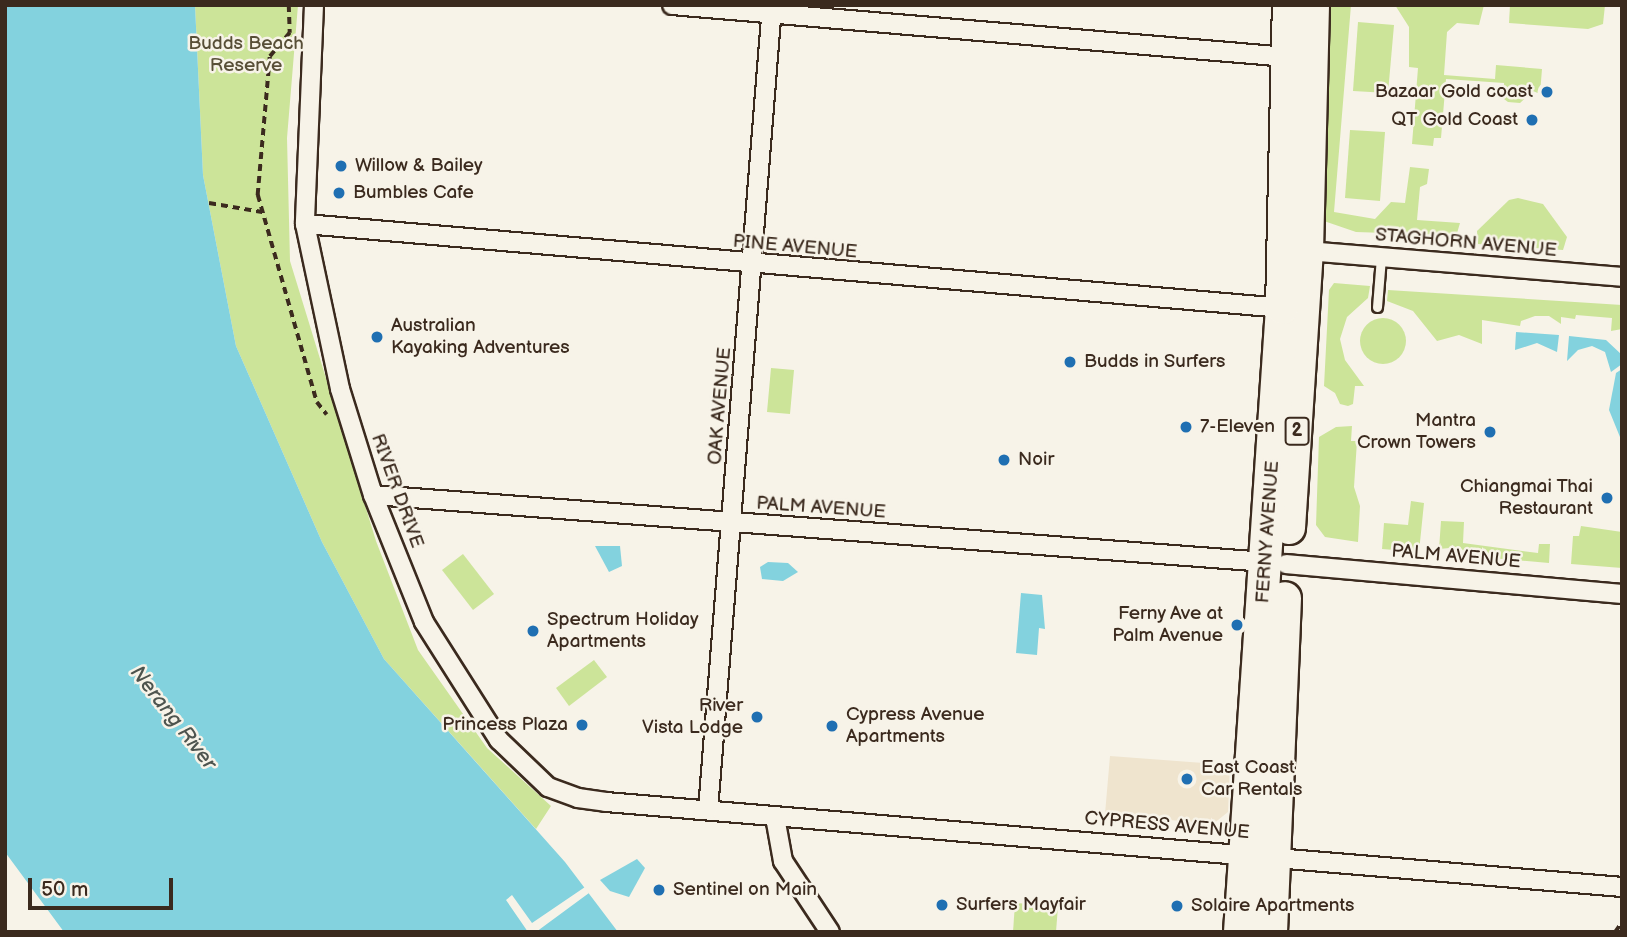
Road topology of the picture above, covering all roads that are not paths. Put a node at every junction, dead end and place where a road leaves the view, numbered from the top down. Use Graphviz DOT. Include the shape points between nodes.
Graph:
graph roads {
  1 [pos="314,5"];
  2 [pos="672,5"];
  3 [pos="1289,5"];
  4 [pos="1313,5"];
  5 [pos="772,10"];
  6 [pos="1288,57"];
  7 [pos="305,224"];
  8 [pos="1307,251"];
  9 [pos="1381,257"];
  10 [pos="753,264"];
  11 [pos="1622,277"];
  12 [pos="1377,307"];
  13 [pos="1282,309"];
  14 [pos="373,495"];
  15 [pos="731,522"];
  16 [pos="1276,563"];
  17 [pos="1622,594"];
  18 [pos="708,810"];
  19 [pos="775,817"];
  20 [pos="1260,855"];
  21 [pos="1622,887"];
  22 [pos="830,932"];
  23 [pos="1240,932"];
  24 [pos="1271,932"];
  1 -- 7 [label="street, RIVER DRIVE"];
  2 -- 5 [label="street"];
  3 -- 6 [label="highway, FERNY AVENUE / 2"];
  4 -- 8 [label="highway, FERNY AVENUE / 2"];
  5 -- 6 [label="street"];
  5 -- 10 [label="street, OAK AVENUE"];
  6 -- 13 [label="highway, FERNY AVENUE / 2"];
  7 -- 10 [label="street, PINE AVENUE"];
  7 -- 14 [label="street, RIVER DRIVE" via="332,358"];
  8 -- 9 [label="street, STAGHORN AVENUE"];
  8 -- 16 [label="highway, FERNY AVENUE / 2"];
  9 -- 11 [label="street, STAGHORN AVENUE"];
  9 -- 12 [label="lane"];
  10 -- 13 [label="street, PINE AVENUE"];
  10 -- 15 [label="street, OAK AVENUE"];
  13 -- 16 [label="highway, FERNY AVENUE / 2"];
  14 -- 15 [label="street, PALM AVENUE"];
  14 -- 18 [label="street, RIVER DRIVE" via="439,651 499,740 548,787 578,798"];
  15 -- 16 [label="street, PALM AVENUE"];
  15 -- 18 [label="street, OAK AVENUE"];
  16 -- 17 [label="street, PALM AVENUE"];
  16 -- 20 [label="highway, FERNY AVENUE / 2"];
  18 -- 19 [label="street, CYPRESS AVENUE"];
  19 -- 20 [label="street, CYPRESS AVENUE"];
  19 -- 22 [label="street" via="783,861"];
  20 -- 21 [label="street, CYPRESS AVENUE"];
  20 -- 23 [label="highway, FERNY AVENUE / 2"];
  20 -- 24 [label="highway, FERNY AVENUE / 2"];
}
